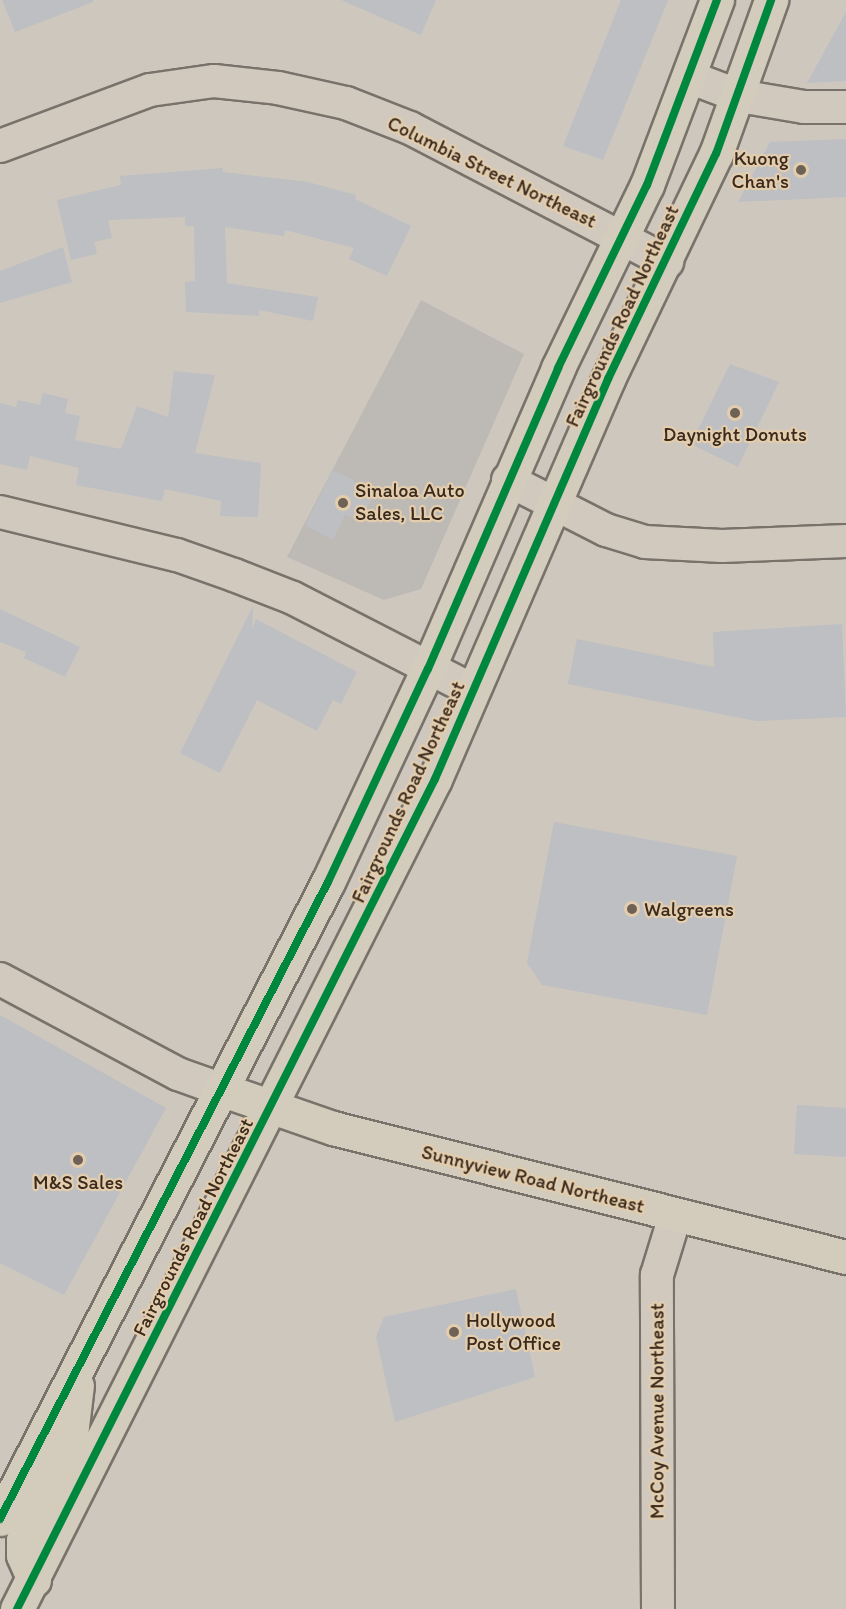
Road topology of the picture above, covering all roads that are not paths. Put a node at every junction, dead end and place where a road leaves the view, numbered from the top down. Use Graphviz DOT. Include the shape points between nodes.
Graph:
graph roads {
  1 [pos="717,0"];
  2 [pos="771,0"];
  3 [pos="689,78"];
  4 [pos="739,96"];
  5 [pos="846,106"];
  6 [pos="0,146"];
  7 [pos="623,237"];
  8 [pos="667,262"];
  9 [pos="508,480"];
  10 [pos="554,504"];
  11 [pos="0,513"];
  12 [pos="846,541"];
  13 [pos="428,669"];
  14 [pos="474,691"];
  15 [pos="0,979"];
  16 [pos="224,1090"];
  17 [pos="272,1108"];
  18 [pos="675,1216"];
  19 [pos="846,1257"];
  20 [pos="77,1371"];
  21 [pos="0,1519"];
  22 [pos="34,1580"];
  23 [pos="18,1609"];
  24 [pos="658,1609"];
  1 -- 3 [label="main road, Fairgrounds Road Northeast"];
  2 -- 4 [label="main road, Fairgrounds Road Northeast"];
  3 -- 4 [label="street"];
  3 -- 7 [label="main road, Fairgrounds Road Northeast"];
  4 -- 5 [label="street" via="804,107"];
  4 -- 8 [label="main road, Fairgrounds Road Northeast"];
  6 -- 7 [label="street, Columbia Street Northeast" via="150,90 214,81 278,88 346,103 410,128"];
  7 -- 8 [label="street, Columbia Street Northeast"];
  7 -- 9 [label="main road, Fairgrounds Road Northeast"];
  8 -- 10 [label="main road, Fairgrounds Road Northeast" via="608,379"];
  9 -- 10 [label="street"];
  9 -- 13 [label="main road, Fairgrounds Road Northeast"];
  10 -- 12 [label="street" via="606,530 645,542 722,546"];
  10 -- 14 [label="main road, Fairgrounds Road Northeast"];
  11 -- 13 [label="street" via="177,555 234,575 293,598"];
  13 -- 14 [label="street"];
  13 -- 16 [label="main road, Fairgrounds Road Northeast"];
  14 -- 17 [label="main road, Fairgrounds Road Northeast" via="396,861"];
  15 -- 16 [label="street" via="178,1074"];
  16 -- 17 [label="main road, Sunnyview Road Northeast"];
  16 -- 20 [label="main road, Fairgrounds Road Northeast"];
  17 -- 18 [label="main road, Sunnyview Road Northeast"];
  17 -- 22 [label="main road, Fairgrounds Road Northeast"];
  18 -- 19 [label="main road, Sunnyview Road Northeast"];
  18 -- 24 [label="street, McCoy Avenue Northeast" via="657,1275"];
  20 -- 21 [label="main road, Fairgrounds Road Northeast"];
  20 -- 22 [label="main road" via="74,1427 23,1540 23,1555"];
  22 -- 23 [label="main road, Fairgrounds Road Northeast"];
}
